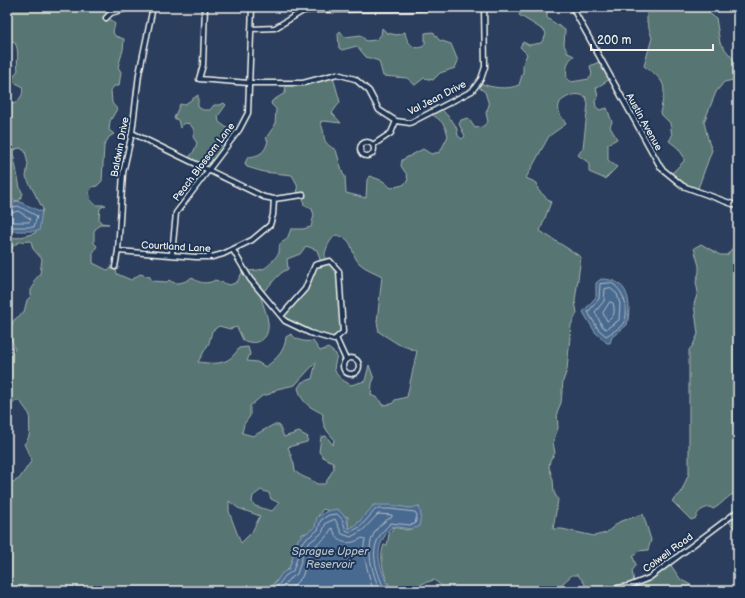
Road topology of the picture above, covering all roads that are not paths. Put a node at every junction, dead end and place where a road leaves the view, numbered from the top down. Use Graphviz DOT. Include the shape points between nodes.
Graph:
graph roads {
  1 [pos="132,7"];
  2 [pos="154,7"];
  3 [pos="205,7"];
  4 [pos="252,7"];
  5 [pos="442,7"];
  6 [pos="484,7"];
  7 [pos="572,7"];
  8 [pos="311,8"];
  9 [pos="106,18"];
  10 [pos="251,28"];
  11 [pos="249,83"];
  12 [pos="396,122"];
  13 [pos="132,133"];
  14 [pos="374,145"];
  15 [pos="208,170"];
  16 [pos="303,195"];
  17 [pos="274,199"];
  18 [pos="738,206"];
  19 [pos="233,250"];
  20 [pos="118,251"];
  21 [pos="172,254"];
  22 [pos="115,267"];
  23 [pos="281,316"];
  24 [pos="336,338"];
  25 [pos="346,360"];
  26 [pos="738,511"];
  27 [pos="601,591"];
  1 -- 9 [label="street"];
  2 -- 13 [label="street, Baldwin Drive" via="139,74"];
  3 -- 11 [label="street" via="203,65 198,79"];
  4 -- 10 [label="street, Peach Blossom Lane"];
  5 -- 8 [label="street"];
  6 -- 12 [label="street, Val Jean Drive" via="485,67 481,79 472,91 410,123"];
  7 -- 18 [label="street, Austin Avenue" via="661,168 683,186"];
  8 -- 10 [label="street" via="275,28"];
  10 -- 11 [label="street, Peach Blossom Lane"];
  11 -- 12 [label="street" via="303,83 337,74 355,79 369,91 379,110"];
  11 -- 15 [label="street, Peach Blossom Lane" via="248,113 245,120"];
  12 -- 14 [label="street" via="390,133"];
  13 -- 15 [label="street"];
  13 -- 20 [label="street, Baldwin Drive" via="123,173"];
  15 -- 17 [label="street" via="264,197"];
  15 -- 21 [label="street, Peach Blossom Lane" via="176,213"];
  16 -- 17 [label="street"];
  17 -- 19 [label="street, Courtland Lane" via="270,225 252,240"];
  19 -- 21 [label="street, Courtland Lane" via="212,257"];
  19 -- 23 [label="street" via="246,274"];
  20 -- 21 [label="street, Courtland Lane"];
  20 -- 22 [label="street, Baldwin Drive"];
  23 -- 24 [label="street" via="310,333 334,340"];
  23 -- 24 [label="street" via="305,289 315,265 330,261 338,271 340,286 343,332"];
  24 -- 25 [label="street"];
  26 -- 27 [label="street, Colwell Road" via="649,578 629,586"];
}
